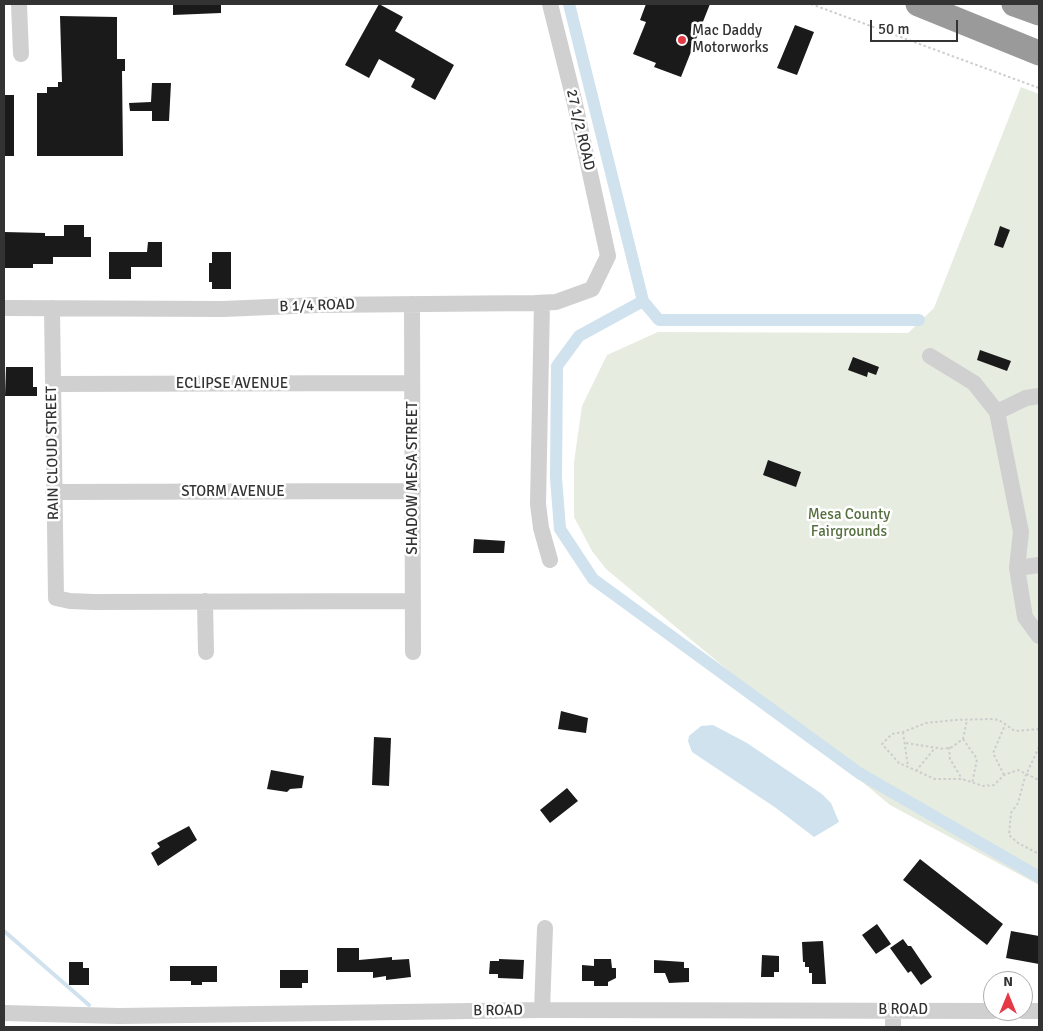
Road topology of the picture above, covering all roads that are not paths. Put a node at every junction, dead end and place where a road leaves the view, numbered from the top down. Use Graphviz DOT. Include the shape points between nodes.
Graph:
graph roads {
  1 [pos="19,4"];
  2 [pos="550,4"];
  3 [pos="1014,4"];
  4 [pos="924,6"];
  5 [pos="1039,13"];
  6 [pos="1039,53"];
  7 [pos="21,54"];
  8 [pos="1039,58"];
  9 [pos="608,256"];
  10 [pos="542,303"];
  11 [pos="412,304"];
  12 [pos="4,308"];
  13 [pos="52,308"];
  14 [pos="930,356"];
  15 [pos="412,383"];
  16 [pos="53,384"];
  17 [pos="1039,396"];
  18 [pos="998,412"];
  19 [pos="413,491"];
  20 [pos="53,492"];
  21 [pos="550,560"];
  22 [pos="1039,565"];
  23 [pos="1017,568"];
  24 [pos="205,601"];
  25 [pos="413,601"];
  26 [pos="1039,636"];
  27 [pos="206,652"];
  28 [pos="414,652"];
  29 [pos="544,928"];
  30 [pos="542,1010"];
  31 [pos="893,1010"];
  32 [pos="983,1010"];
  33 [pos="4,1013"];
  34 [pos="119,1021"];
  35 [pos="894,1027"];
  1 -- 7 [label="street"];
  2 -- 9 [label="street, 27 1/2 ROAD"];
  3 -- 5 [label="highway"];
  4 -- 6 [label="highway"];
  4 -- 8 [label="highway"];
  9 -- 10 [label="street, B 1/4 ROAD" via="592,289 556,302"];
  10 -- 11 [label="street, B 1/4 ROAD"];
  10 -- 21 [label="street" via="538,504"];
  11 -- 13 [label="street, B 1/4 ROAD" via="223,309"];
  11 -- 15 [label="street, SHADOW MESA STREET"];
  12 -- 13 [label="street, B 1/4 ROAD"];
  13 -- 16 [label="street, RAIN CLOUD STREET"];
  14 -- 18 [label="street" via="974,383"];
  15 -- 16 [label="street, ECLIPSE AVENUE"];
  15 -- 19 [label="street, SHADOW MESA STREET"];
  16 -- 20 [label="street, RAIN CLOUD STREET"];
  17 -- 18 [label="street" via="1026,398"];
  18 -- 23 [label="street" via="1021,532"];
  19 -- 20 [label="street, STORM AVENUE"];
  19 -- 25 [label="street, SHADOW MESA STREET"];
  20 -- 24 [label="street, RAIN CLOUD STREET" via="56,598 78,601"];
  22 -- 23 [label="street"];
  23 -- 26 [label="street" via="1025,617"];
  24 -- 25 [label="street"];
  24 -- 27 [label="street"];
  25 -- 28 [label="street, SHADOW MESA STREET"];
  29 -- 30 [label="street"];
  30 -- 31 [label="street, B ROAD"];
  30 -- 34 [label="street, B ROAD"];
  31 -- 32 [label="street, B ROAD"];
  31 -- 35 [label="street"];
  33 -- 34 [label="street, B ROAD"];
}
